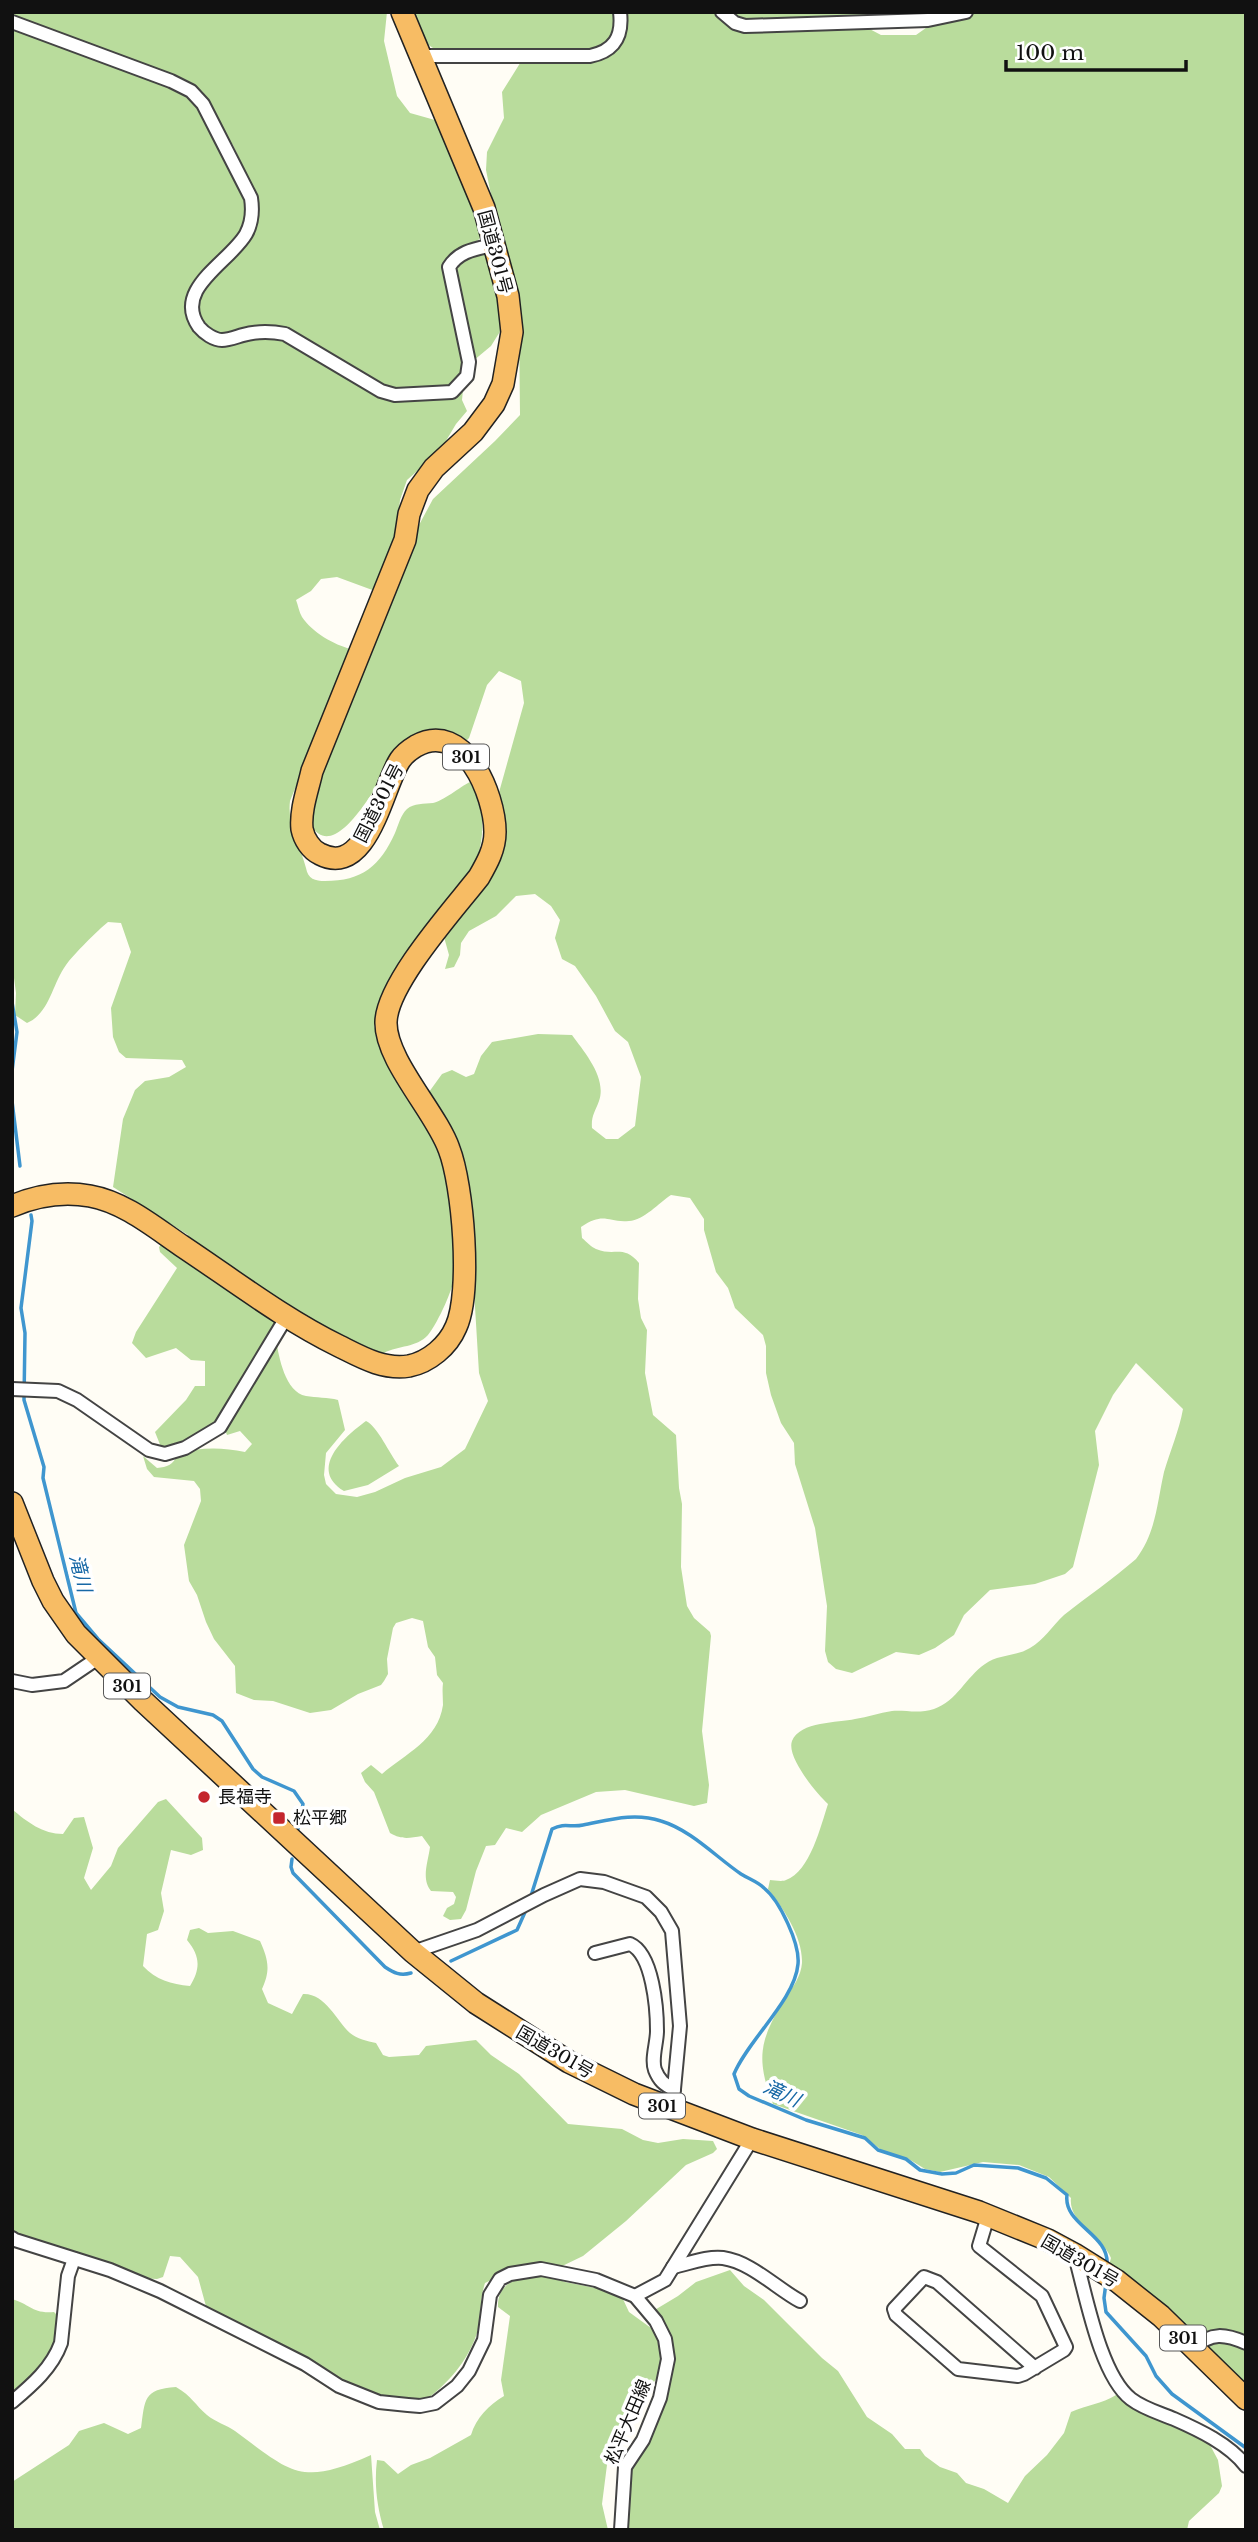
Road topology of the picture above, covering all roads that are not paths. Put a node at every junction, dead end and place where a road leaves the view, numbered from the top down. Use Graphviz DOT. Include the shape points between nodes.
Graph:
graph roads {
  1 [pos="402,12"];
  2 [pos="620,12"];
  3 [pos="722,12"];
  4 [pos="966,12"];
  5 [pos="12,22"];
  6 [pos="422,56"];
  7 [pos="493,245"];
  8 [pos="12,1206"];
  9 [pos="287,1316"];
  10 [pos="20,1388"];
  11 [pos="12,1503"];
  12 [pos="98,1658"];
  13 [pos="12,1681"];
  14 [pos="413,1952"];
  15 [pos="595,1953"];
  16 [pos="673,2099"];
  17 [pos="752,2139"];
  18 [pos="988,2216"];
  19 [pos="12,2238"];
  20 [pos="1074,2254"];
  21 [pos="74,2259"];
  22 [pos="673,2267"];
  23 [pos="635,2296"];
  24 [pos="800,2301"];
  25 [pos="1246,2343"];
  26 [pos="1194,2348"];
  27 [pos="1035,2368"];
  28 [pos="1246,2399"];
  29 [pos="12,2402"];
  30 [pos="1246,2466"];
  31 [pos="621,2530"];
  1 -- 6 [label="highway, 国道301号 / 301"];
  2 -- 6 [label="street" via="619,36 604,53"];
  3 -- 4 [label="street" via="745,26 928,20"];
  5 -- 7 [label="street" via="171,80 203,104 251,198 253,211 245,237 195,295 193,316 207,335 221,340 253,332 285,334 381,391 395,395 452,391 467,376 468,362 449,267 463,253"];
  6 -- 7 [label="highway, 国道301号 / 301" via="484,208"];
  7 -- 9 [label="highway, 国道301号 / 301" via="508,296 512,332 503,384 473,432 434,468 418,490 405,540 312,771 302,821 314,852 340,858 354,852 372,826 400,759 430,740 450,743 463,753 490,795 495,834 487,863 402,976 386,1021 397,1059 438,1124 456,1171 465,1273 461,1312 456,1328 437,1353 411,1366 370,1361"];
  8 -- 9 [label="highway, 国道301号 / 301" via="62,1193 106,1200"];
  9 -- 10 [label="street" via="219,1427 185,1448 165,1454 149,1450 58,1391"];
  11 -- 12 [label="highway, 国道301号 / 301" via="53,1601"];
  12 -- 13 [label="street" via="64,1681 32,1685"];
  12 -- 14 [label="highway, 国道301号 / 301"];
  14 -- 16 [label="highway, 国道301号 / 301" via="477,2003 547,2049 601,2079"];
  14 -- 16 [label="street" via="477,1930 580,1879 646,1896 672,1931 680,2026"];
  15 -- 16 [label="street" via="630,1944 640,1952 652,1980 655,2003 654,2068"];
  16 -- 17 [label="highway, 国道301号 / 301"];
  17 -- 18 [label="highway, 国道301号 / 301"];
  17 -- 22 [label="street"];
  18 -- 20 [label="highway, 国道301号 / 301"];
  18 -- 27 [label="street" via="979,2246 1042,2296 1066,2347"];
  19 -- 21 [label="street"];
  20 -- 26 [label="highway, 国道301号 / 301" via="1117,2281"];
  20 -- 30 [label="street" via="1105,2363 1115,2382 1130,2399 1214,2440"];
  21 -- 23 [label="street" via="160,2291 339,2386 379,2402 420,2406 435,2403 469,2371 484,2340 490,2295 510,2274 541,2269 596,2280"];
  21 -- 29 [label="street" via="58,2352"];
  22 -- 23 [label="street" via="664,2280"];
  22 -- 24 [label="street" via="724,2258 751,2269"];
  23 -- 31 [label="street, 松平大田線" via="656,2320 668,2359 660,2398 643,2440 625,2467"];
  25 -- 26 [label="street" via="1217,2335 1204,2338"];
  26 -- 28 [label="highway, 国道301号 / 301"];
  27 -- 27 [label="street" via="1018,2376 958,2369 894,2309 924,2277 930,2279"];
}
